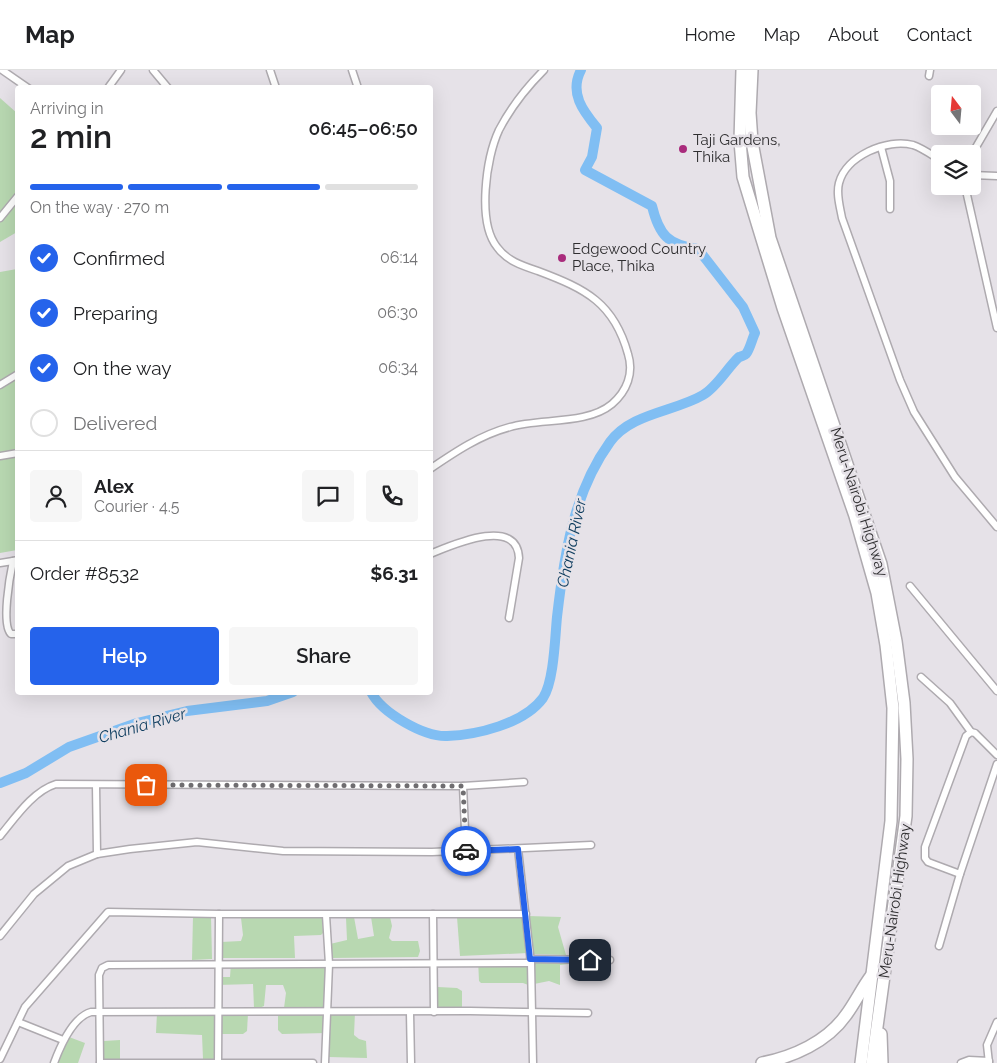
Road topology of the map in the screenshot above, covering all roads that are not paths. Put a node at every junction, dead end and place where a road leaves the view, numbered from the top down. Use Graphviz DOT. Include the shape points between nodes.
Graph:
graph roads {
  1 [pos="2,70"];
  2 [pos="121,70"];
  3 [pos="153,70"];
  4 [pos="270,70"];
  5 [pos="352,70"];
  6 [pos="544,70"];
  7 [pos="742,70"];
  8 [pos="754,73"];
  9 [pos="24,85"];
  10 [pos="110,85"];
  11 [pos="166,85"];
  12 [pos="275,85"];
  13 [pos="357,85"];
  14 [pos="997,111"];
  15 [pos="977,145"];
  16 [pos="881,147"];
  17 [pos="931,155"];
  18 [pos="981,175"];
  19 [pos="997,176"];
  20 [pos="968,195"];
  21 [pos="15,200"];
  22 [pos="890,209"];
  23 [pos="0,218"];
  24 [pos="997,328"];
  25 [pos="15,376"];
  26 [pos="0,385"];
  27 [pos="15,454"];
  28 [pos="0,456"];
  29 [pos="433,467"];
  30 [pos="997,527"];
  31 [pos="433,553"];
  32 [pos="15,561"];
  33 [pos="0,563"];
  34 [pos="910,586"];
  35 [pos="509,618"];
  36 [pos="15,634"];
  37 [pos="921,677"];
  38 [pos="997,691"];
  39 [pos="971,732"];
  40 [pos="997,755"];
  41 [pos="997,764"];
  42 [pos="524,782"];
  43 [pos="96,785"];
  44 [pos="463,786"];
  45 [pos="0,836"];
  46 [pos="591,845"];
  47 [pos="518,849"];
  48 [pos="466,852"];
  49 [pos="97,854"];
  50 [pos="960,874"];
  51 [pos="219,914"];
  52 [pos="434,914"];
  53 [pos="526,914"];
  54 [pos="326,915"];
  55 [pos="0,936"];
  56 [pos="939,946"];
  57 [pos="610,960"];
  58 [pos="531,961"];
  59 [pos="434,963"];
  60 [pos="218,964"];
  61 [pos="328,964"];
  62 [pos="872,974"];
  63 [pos="880,1007"];
  64 [pos="328,1011"];
  65 [pos="98,1012"];
  66 [pos="218,1012"];
  67 [pos="434,1012"];
  68 [pos="410,1013"];
  69 [pos="532,1013"];
  70 [pos="588,1013"];
  71 [pos="18,1022"];
  72 [pos="997,1022"];
  73 [pos="63,1040"];
  74 [pos="0,1059"];
  75 [pos="218,1062"];
  76 [pos="989,1062"];
  77 [pos="54,1063"];
  78 [pos="100,1063"];
  79 [pos="313,1063"];
  80 [pos="325,1063"];
  81 [pos="411,1063"];
  82 [pos="533,1063"];
  83 [pos="762,1063"];
  84 [pos="861,1063"];
  85 [pos="872,1063"];
  86 [pos="882,1063"];
  87 [pos="961,1063"];
  1 -- 9 [label="street"];
  2 -- 10 [label="street"];
  3 -- 11 [label="street"];
  4 -- 12 [label="street"];
  5 -- 13 [label="street"];
  6 -- 29 [label="street" via="525,90 498,132 486,188 485,216 489,235 510,261 558,279 601,304 614,318 623,336 630,361 630,378 624,392 595,414 577,419 538,420 510,427 480,437"];
  7 -- 62 [label="highway, Meru-Nairobi Highway" via="740,141 743,177 783,308 855,516 877,593 886,645 893,708 894,772"];
  8 -- 63 [label="highway, Meru-Nairobi Highway" via="750,113 752,142 770,238 881,564 897,650 906,740 906,816"];
  14 -- 15 [label="street"];
  16 -- 17 [label="street" via="901,143 914,145"];
  16 -- 22 [label="street" via="890,182"];
  16 -- 30 [label="street" via="854,160 842,173 838,184 842,218 914,412 955,476"];
  18 -- 19 [label="street"];
  20 -- 24 [label="street"];
  21 -- 23 [label="street"];
  25 -- 26 [label="street"];
  27 -- 28 [label="street"];
  31 -- 35 [label="street" via="480,536 499,537 510,542 517,549 519,558"];
  32 -- 33 [label="street"];
  32 -- 36 [label="street" via="6,626 11,634"];
  34 -- 38 [label="street"];
  37 -- 39 [label="street" via="950,703"];
  39 -- 40 [label="street"];
  39 -- 50 [label="street" via="966,736 924,852 928,862"];
  41 -- 50 [label="street"];
  42 -- 44 [label="street"];
  43 -- 44 [label="street"];
  43 -- 45 [label="street" via="51,786 31,801"];
  43 -- 49 [label="street"];
  44 -- 48 [label="street"];
  46 -- 47 [label="street"];
  47 -- 48 [label="street"];
  47 -- 53 [label="street"];
  48 -- 49 [label="street" via="283,851 198,842"];
  49 -- 55 [label="street" via="68,866 44,883"];
  50 -- 56 [label="street"];
  51 -- 54 [label="street"];
  51 -- 60 [label="street"];
  51 -- 71 [label="street" via="105,913 32,999"];
  52 -- 53 [label="street"];
  52 -- 54 [label="street"];
  52 -- 59 [label="street"];
  53 -- 58 [label="street"];
  54 -- 61 [label="street"];
  57 -- 58 [label="street"];
  58 -- 59 [label="street"];
  58 -- 69 [label="street"];
  59 -- 61 [label="street"];
  59 -- 67 [label="street"];
  60 -- 61 [label="street"];
  60 -- 65 [label="street" via="108,965 99,975"];
  60 -- 66 [label="street"];
  61 -- 64 [label="street"];
  62 -- 83 [label="highway" via="846,1016 822,1039 798,1052"];
  62 -- 84 [label="highway, Meru-Nairobi Highway"];
  63 -- 85 [label="highway, Meru-Nairobi Highway"];
  63 -- 86 [label="highway"];
  64 -- 66 [label="street"];
  64 -- 68 [label="street"];
  64 -- 80 [label="street"];
  65 -- 66 [label="street"];
  65 -- 73 [label="street" via="85,1014"];
  65 -- 78 [label="street"];
  66 -- 75 [label="street"];
  67 -- 68 [label="street"];
  67 -- 69 [label="street"];
  68 -- 81 [label="street"];
  69 -- 70 [label="street"];
  69 -- 82 [label="street"];
  71 -- 73 [label="street"];
  71 -- 74 [label="street"];
  72 -- 76 [label="street" via="987,1044"];
  73 -- 77 [label="street"];
  75 -- 78 [label="street"];
  75 -- 79 [label="street"];
  76 -- 87 [label="street" via="969,1060"];
}
